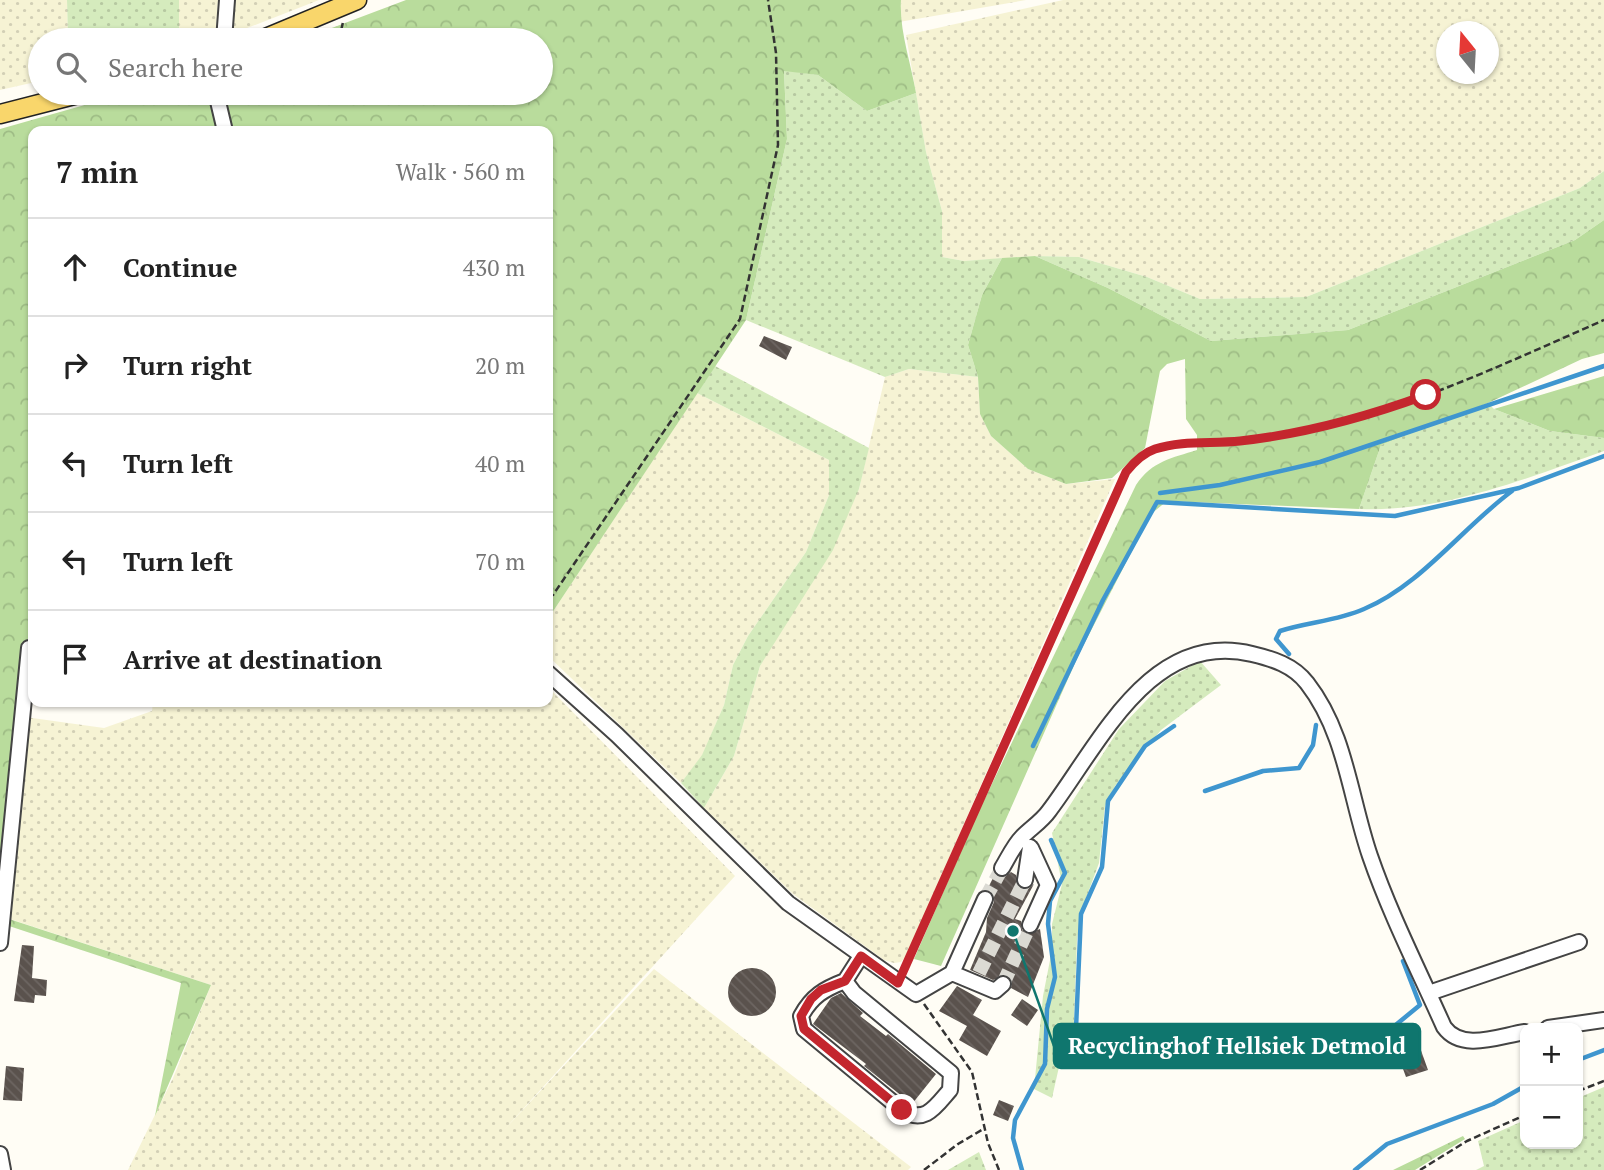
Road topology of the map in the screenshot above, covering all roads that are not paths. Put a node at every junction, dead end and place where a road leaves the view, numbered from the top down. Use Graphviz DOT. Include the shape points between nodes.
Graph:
graph roads {
  1 [pos="227,0"];
  2 [pos="357,0"];
  3 [pos="225,28"];
  4 [pos="290,28"];
  5 [pos="35,105"];
  6 [pos="219,105"];
  7 [pos="0,114"];
  8 [pos="224,126"];
  9 [pos="28,658"];
  10 [pos="553,677"];
  11 [pos="1026,843"];
  12 [pos="1002,868"];
  13 [pos="1025,880"];
  14 [pos="985,899"];
  15 [pos="1030,925"];
  16 [pos="1579,942"];
  17 [pos="0,943"];
  18 [pos="861,956"];
  19 [pos="952,973"];
  20 [pos="845,981"];
  21 [pos="1003,984"];
  22 [pos="1429,993"];
  23 [pos="1604,1020"];
  24 [pos="1583,1023"];
  25 [pos="1520,1033"];
  26 [pos="0,1154"];
  27 [pos="4,1170"];
  1 -- 3 [label="street"];
  2 -- 4 [label="main road"];
  5 -- 7 [label="main road"];
  6 -- 8 [label="street"];
  9 -- 17 [label="street"];
  10 -- 18 [label="street" via="789,903"];
  11 -- 12 [label="street"];
  11 -- 13 [label="street"];
  11 -- 15 [label="street" via="1048,885"];
  11 -- 22 [label="street" via="1140,689 1165,666 1210,650 1237,650 1285,664 1305,680 1329,720 1371,860"];
  14 -- 19 [label="street"];
  16 -- 22 [label="street"];
  18 -- 19 [label="street" via="916,994"];
  18 -- 20 [label="street"];
  19 -- 21 [label="street" via="976,978 995,991"];
  20 -- 20 [label="street" via="951,1073 950,1090 932,1111 909,1115 804,1029 801,1016 811,999"];
  22 -- 25 [label="street" via="1444,1027 1458,1040"];
  23 -- 24 [label="street"];
  26 -- 27 [label="street"];
}
